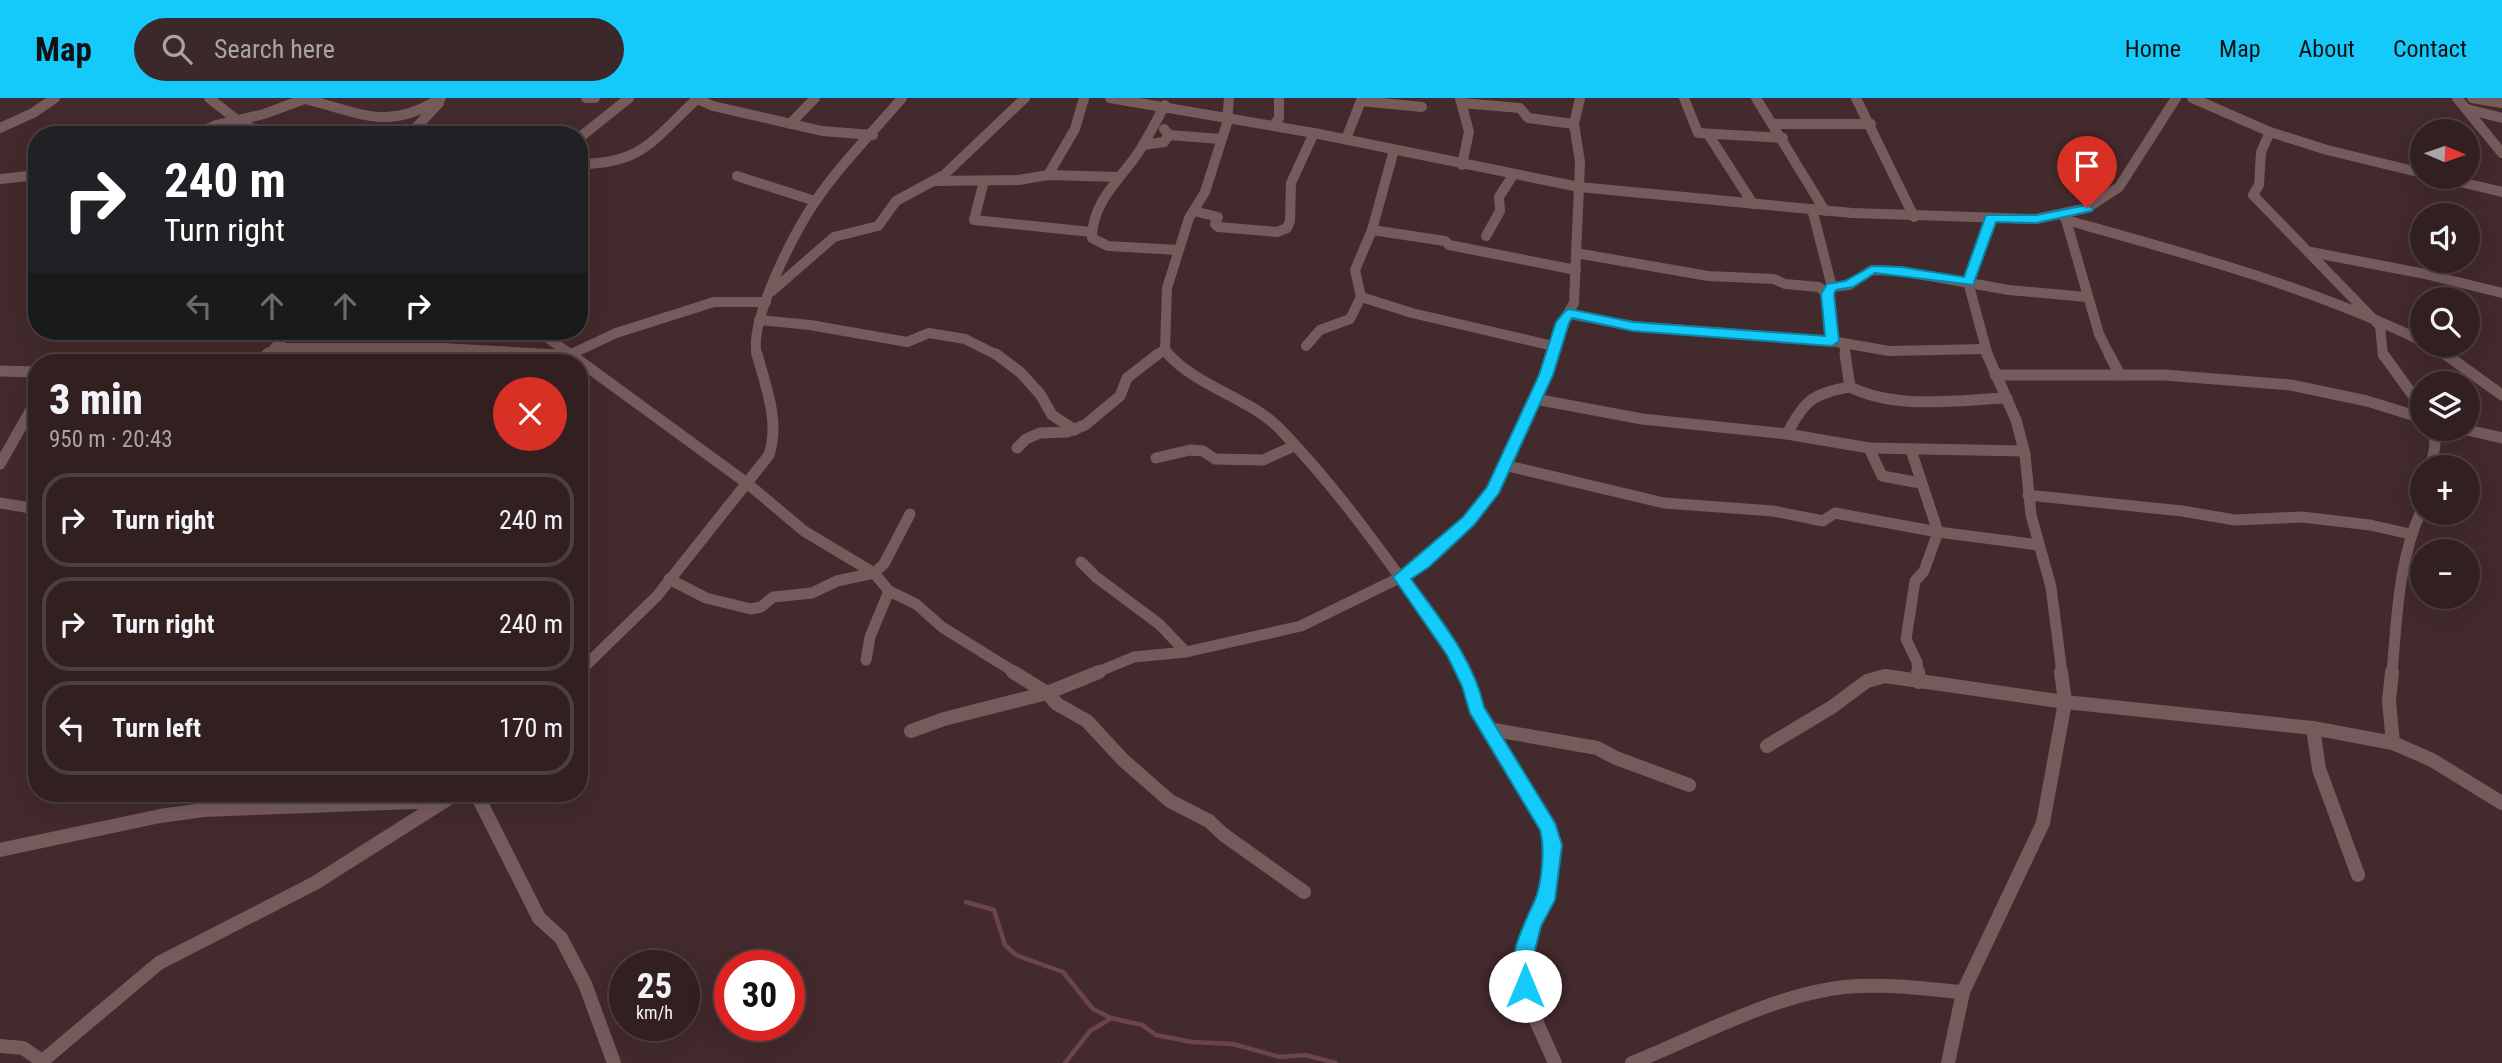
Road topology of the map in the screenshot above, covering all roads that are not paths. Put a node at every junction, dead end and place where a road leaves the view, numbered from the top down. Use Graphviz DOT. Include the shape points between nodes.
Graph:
graph roads {
  1 [pos="55,98"];
  2 [pos="209,98"];
  3 [pos="306,98"];
  4 [pos="443,98"];
  5 [pos="586,98"];
  6 [pos="594,98"];
  7 [pos="629,98"];
  8 [pos="697,98"];
  9 [pos="816,98"];
  10 [pos="902,98"];
  11 [pos="1025,98"];
  12 [pos="1084,98"];
  13 [pos="1110,98"];
  14 [pos="1229,98"];
  15 [pos="1279,98"];
  16 [pos="1580,98"];
  17 [pos="1684,98"];
  18 [pos="1756,98"];
  19 [pos="1856,98"];
  20 [pos="2176,98"];
  21 [pos="2192,98"];
  22 [pos="2457,98"];
  23 [pos="2472,98"];
  24 [pos="1361,99"];
  25 [pos="1461,101"];
  26 [pos="2502,103"];
  27 [pos="1165,106"];
  28 [pos="1422,107"];
  29 [pos="2467,109"];
  30 [pos="1227,117"];
  31 [pos="2502,118"];
  32 [pos="237,120"];
  33 [pos="790,124"];
  34 [pos="1155,124"];
  35 [pos="1574,124"];
  36 [pos="1773,124"];
  37 [pos="1871,124"];
  38 [pos="1275,125"];
  39 [pos="219,126"];
  40 [pos="248,126"];
  41 [pos="417,126"];
  42 [pos="0,128"];
  43 [pos="588,131"];
  44 [pos="2270,132"];
  45 [pos="1314,133"];
  46 [pos="1708,134"];
  47 [pos="873,135"];
  48 [pos="1169,135"];
  49 [pos="1783,138"];
  50 [pos="1221,139"];
  51 [pos="1346,139"];
  52 [pos="1143,145"];
  53 [pos="1394,150"];
  54 [pos="2502,153"];
  55 [pos="588,164"];
  56 [pos="1462,165"];
  57 [pos="2410,170"];
  58 [pos="1048,175"];
  59 [pos="1513,175"];
  60 [pos="28,176"];
  61 [pos="737,176"];
  62 [pos="1119,177"];
  63 [pos="0,179"];
  64 [pos="935,181"];
  65 [pos="984,181"];
  66 [pos="2480,186"];
  67 [pos="1579,187"];
  68 [pos="2502,191"];
  69 [pos="814,201"];
  70 [pos="1753,204"];
  71 [pos="1812,209"];
  72 [pos="1194,211"];
  73 [pos="1825,211"];
  74 [pos="1914,217"];
  75 [pos="1991,218"];
  76 [pos="2064,218"];
  77 [pos="1373,230"];
  78 [pos="1091,232"];
  79 [pos="1486,236"];
  80 [pos="1178,250"];
  81 [pos="2311,252"];
  82 [pos="1576,253"];
  83 [pos="1576,270"];
  84 [pos="1968,282"];
  85 [pos="1830,290"];
  86 [pos="2502,293"];
  87 [pos="1361,297"];
  88 [pos="2086,297"];
  89 [pos="767,299"];
  90 [pos="1569,314"];
  91 [pos="2370,316"];
  92 [pos="759,320"];
  93 [pos="2410,335"];
  94 [pos="282,340"];
  95 [pos="550,340"];
  96 [pos="1832,341"];
  97 [pos="1844,345"];
  98 [pos="1306,346"];
  99 [pos="1553,346"];
  100 [pos="407,348"];
  101 [pos="275,349"];
  102 [pos="351,349"];
  103 [pos="1166,349"];
  104 [pos="1985,349"];
  105 [pos="499,351"];
  106 [pos="270,354"];
  107 [pos="348,354"];
  108 [pos="404,354"];
  109 [pos="498,354"];
  110 [pos="552,354"];
  111 [pos="568,354"];
  112 [pos="571,354"];
  113 [pos="2449,357"];
  114 [pos="588,369"];
  115 [pos="0,372"];
  116 [pos="28,372"];
  117 [pos="1996,375"];
  118 [pos="2120,375"];
  119 [pos="1850,387"];
  120 [pos="2410,392"];
  121 [pos="2502,395"];
  122 [pos="2007,398"];
  123 [pos="1535,399"];
  124 [pos="28,414"];
  125 [pos="2410,414"];
  126 [pos="1074,430"];
  127 [pos="2480,433"];
  128 [pos="1787,434"];
  129 [pos="2502,438"];
  130 [pos="1294,446"];
  131 [pos="1017,448"];
  132 [pos="1869,448"];
  133 [pos="1911,450"];
  134 [pos="2024,451"];
  135 [pos="1156,458"];
  136 [pos="0,464"];
  137 [pos="1504,465"];
  138 [pos="1920,483"];
  139 [pos="748,484"];
  140 [pos="2028,495"];
  141 [pos="0,503"];
  142 [pos="28,508"];
  143 [pos="910,514"];
  144 [pos="2414,525"];
  145 [pos="1938,532"];
  146 [pos="2410,534"];
  147 [pos="2039,545"];
  148 [pos="1081,562"];
  149 [pos="874,573"];
  150 [pos="1401,577"];
  151 [pos="669,579"];
  152 [pos="890,591"];
  153 [pos="1186,652"];
  154 [pos="866,660"];
  155 [pos="588,663"];
  156 [pos="1919,682"];
  157 [pos="1047,693"];
  158 [pos="2065,702"];
  159 [pos="2313,728"];
  160 [pos="1489,729"];
  161 [pos="911,731"];
  162 [pos="2393,743"];
  163 [pos="1767,746"];
  164 [pos="1689,785"];
  165 [pos="356,802"];
  166 [pos="443,802"];
  167 [pos="481,802"];
  168 [pos="2502,803"];
  169 [pos="0,850"];
  170 [pos="2358,875"];
  171 [pos="1304,892"];
  172 [pos="1963,992"];
  173 [pos="0,1046"];
  174 [pos="41,1062"];
  175 [pos="614,1063"];
  176 [pos="1555,1063"];
  177 [pos="1632,1063"];
  178 [pos="1948,1063"];
  1 -- 42 [label="street"];
  2 -- 32 [label="street"];
  3 -- 4 [label="street" via="388,120"];
  3 -- 32 [label="street"];
  4 -- 41 [label="street"];
  5 -- 6 [label="street"];
  7 -- 43 [label="street"];
  8 -- 33 [label="street"];
  8 -- 55 [label="street" via="634,158"];
  9 -- 33 [label="street"];
  10 -- 47 [label="street"];
  11 -- 64 [label="street"];
  12 -- 58 [label="street" via="1070,139"];
  13 -- 27 [label="street"];
  14 -- 30 [label="street"];
  15 -- 38 [label="street"];
  16 -- 35 [label="street"];
  17 -- 46 [label="street" via="1698,133"];
  18 -- 36 [label="street"];
  19 -- 37 [label="street"];
  20 -- 76 [label="street" via="2119,187"];
  21 -- 44 [label="street"];
  22 -- 29 [label="street"];
  23 -- 26 [label="street"];
  24 -- 28 [label="street"];
  24 -- 51 [label="street"];
  25 -- 35 [label="street" via="1520,108 1528,118"];
  25 -- 56 [label="street" via="1470,129"];
  27 -- 30 [label="street"];
  27 -- 34 [label="street"];
  29 -- 31 [label="street"];
  29 -- 54 [label="street"];
  30 -- 38 [label="street"];
  30 -- 50 [label="street"];
  32 -- 39 [label="street"];
  32 -- 40 [label="street"];
  33 -- 47 [label="street"];
  34 -- 48 [label="street"];
  34 -- 52 [label="street"];
  35 -- 67 [label="street"];
  36 -- 37 [label="street"];
  36 -- 49 [label="street"];
  37 -- 74 [label="street"];
  38 -- 45 [label="street"];
  44 -- 57 [label="street"];
  44 -- 81 [label="street" via="2253,195"];
  45 -- 51 [label="street"];
  45 -- 72 [label="street" via="1291,183 1287,228 1277,232 1218,227 1218,217"];
  46 -- 49 [label="street"];
  46 -- 70 [label="street"];
  47 -- 69 [label="street"];
  48 -- 50 [label="street"];
  48 -- 52 [label="street" via="1164,142"];
  49 -- 73 [label="street"];
  50 -- 72 [label="street" via="1205,192"];
  51 -- 53 [label="street"];
  52 -- 62 [label="street"];
  53 -- 56 [label="street"];
  53 -- 77 [label="street"];
  56 -- 59 [label="street"];
  58 -- 62 [label="street"];
  58 -- 65 [label="street"];
  59 -- 67 [label="street"];
  59 -- 79 [label="street" via="1499,197 1500,211"];
  60 -- 63 [label="street"];
  61 -- 69 [label="street" via="757,180 793,198"];
  62 -- 78 [label="street" via="1098,207"];
  64 -- 65 [label="street"];
  64 -- 89 [label="street" via="896,201 878,226 834,237"];
  65 -- 78 [label="street" via="974,220"];
  66 -- 68 [label="street"];
  67 -- 70 [label="street"];
  67 -- 82 [label="street"];
  69 -- 89 [label="street"];
  70 -- 71 [label="street"];
  71 -- 73 [label="street"];
  71 -- 85 [label="street"];
  72 -- 80 [label="street"];
  73 -- 74 [label="street"];
  74 -- 75 [label="street"];
  75 -- 76 [label="street"];
  75 -- 84 [label="street"];
  76 -- 88 [label="street"];
  76 -- 91 [label="street" via="2265,276"];
  77 -- 83 [label="street"];
  77 -- 87 [label="street" via="1355,270"];
  78 -- 80 [label="street" via="1092,239 1108,246"];
  80 -- 103 [label="street" via="1167,288"];
  81 -- 86 [label="street"];
  81 -- 91 [label="street"];
  82 -- 83 [label="street"];
  82 -- 85 [label="street" via="1708,276 1774,279"];
  83 -- 90 [label="street"];
  84 -- 85 [label="street" via="1872,270 1849,285"];
  84 -- 88 [label="street"];
  84 -- 104 [label="street"];
  85 -- 96 [label="street"];
  87 -- 98 [label="street" via="1350,319 1320,330"];
  87 -- 99 [label="street"];
  88 -- 118 [label="street" via="2107,355"];
  89 -- 92 [label="street"];
  89 -- 112 [label="street" via="715,302 616,333"];
  90 -- 96 [label="street" via="1633,326"];
  90 -- 99 [label="street"];
  91 -- 93 [label="street"];
  91 -- 120 [label="street" via="2380,326 2383,357"];
  92 -- 126 [label="street" via="810,324 907,342 929,333 965,339 1020,372 1052,415"];
  92 -- 139 [label="street" via="754,342 775,436 769,455"];
  94 -- 101 [label="street"];
  95 -- 111 [label="street"];
  96 -- 97 [label="street"];
  97 -- 104 [label="street" via="1889,351"];
  97 -- 119 [label="street"];
  99 -- 123 [label="street"];
  100 -- 102 [label="street"];
  100 -- 105 [label="street"];
  100 -- 108 [label="street"];
  101 -- 102 [label="street"];
  101 -- 106 [label="street"];
  102 -- 107 [label="street"];
  103 -- 126 [label="street" via="1126,378 1120,396"];
  103 -- 130 [label="street" via="1219,392 1277,426"];
  104 -- 117 [label="street"];
  105 -- 109 [label="street"];
  105 -- 110 [label="street"];
  113 -- 121 [label="street"];
  114 -- 139 [label="street"];
  115 -- 116 [label="street"];
  117 -- 118 [label="street"];
  117 -- 122 [label="street"];
  118 -- 125 [label="street" via="2291,385"];
  119 -- 122 [label="street" via="1905,401"];
  119 -- 128 [label="street" via="1823,391 1802,404"];
  122 -- 134 [label="street"];
  123 -- 128 [label="street" via="1642,419"];
  123 -- 137 [label="street"];
  124 -- 136 [label="street"];
  126 -- 131 [label="street" via="1040,433"];
  127 -- 129 [label="street"];
  128 -- 132 [label="street"];
  130 -- 135 [label="street" via="1263,460 1215,460 1203,451 1190,450"];
  130 -- 150 [label="street"];
  132 -- 133 [label="street"];
  132 -- 138 [label="street" via="1882,476"];
  133 -- 134 [label="street"];
  133 -- 138 [label="street"];
  134 -- 140 [label="street"];
  137 -- 145 [label="street" via="1664,503 1773,511 1823,521 1835,513"];
  137 -- 150 [label="street" via="1493,490 1468,521"];
  138 -- 145 [label="street"];
  139 -- 149 [label="street" via="804,531"];
  139 -- 151 [label="street"];
  140 -- 146 [label="street" via="2235,520 2302,517"];
  140 -- 147 [label="street"];
  141 -- 142 [label="street"];
  143 -- 149 [label="street" via="884,564"];
  144 -- 146 [label="street"];
  145 -- 147 [label="street"];
  145 -- 156 [label="street" via="1924,571 1915,581 1906,639 1917,662"];
  146 -- 162 [label="street" via="2389,701"];
  147 -- 158 [label="street" via="2050,587"];
  148 -- 153 [label="street" via="1159,624"];
  149 -- 151 [label="street" via="812,593 773,597 751,609 706,598"];
  149 -- 152 [label="street"];
  150 -- 153 [label="street" via="1301,626"];
  150 -- 160 [label="street" via="1453,651"];
  151 -- 155 [label="street"];
  152 -- 154 [label="street"];
  152 -- 157 [label="street"];
  153 -- 157 [label="street" via="1134,657"];
  156 -- 158 [label="street"];
  156 -- 163 [label="street" via="1885,676 1867,681"];
  157 -- 161 [label="street"];
  157 -- 171 [label="street" via="1087,721 1170,800 1209,821"];
  158 -- 159 [label="street"];
  158 -- 172 [label="street" via="2043,823"];
  159 -- 162 [label="street"];
  159 -- 170 [label="street" via="2319,769"];
  160 -- 164 [label="street" via="1598,748"];
  160 -- 176 [label="street" via="1549,828 1553,845 1545,900 1531,923 1521,966 1528,1006"];
  162 -- 168 [label="street" via="2432,760"];
  165 -- 169 [label="street" via="204,810"];
  166 -- 174 [label="street" via="315,883 159,963"];
  167 -- 175 [label="street" via="539,918 561,938 585,984"];
  172 -- 177 [label="street" via="1846,987 1801,995"];
  172 -- 178 [label="street"];
  173 -- 174 [label="street" via="13,1045 35,1053"];
}
